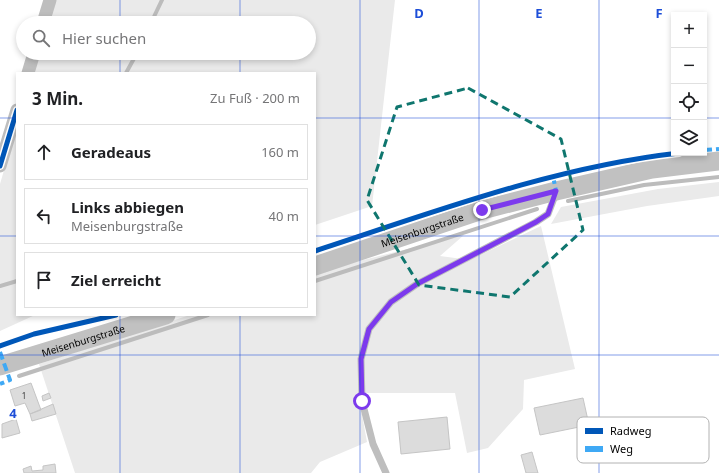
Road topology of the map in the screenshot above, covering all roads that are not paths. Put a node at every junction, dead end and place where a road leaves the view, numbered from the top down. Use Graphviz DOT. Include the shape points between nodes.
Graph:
graph roads {
  1 [pos="50,0"];
  2 [pos="45,16"];
  3 [pos="32,60"];
  4 [pos="28,72"];
  5 [pos="16,113"];
  6 [pos="719,161"];
  7 [pos="0,166"];
  8 [pos="556,191"];
  9 [pos="316,266"];
  10 [pos="163,316"];
  11 [pos="0,366"];
  12 [pos="386,473"];
  1 -- 2 [label="street"];
  3 -- 4 [label="street"];
  5 -- 7 [label="street"];
  6 -- 8 [label="main road, Meisenburgstraße" via="652,169"];
  8 -- 9 [label="main road, Meisenburgstraße" via="482,210"];
  8 -- 12 [label="lane" via="548,214 417,284 391,302 369,329 361,359 362,401 373,444"];
  10 -- 11 [label="main road, Meisenburgstraße"];
}
